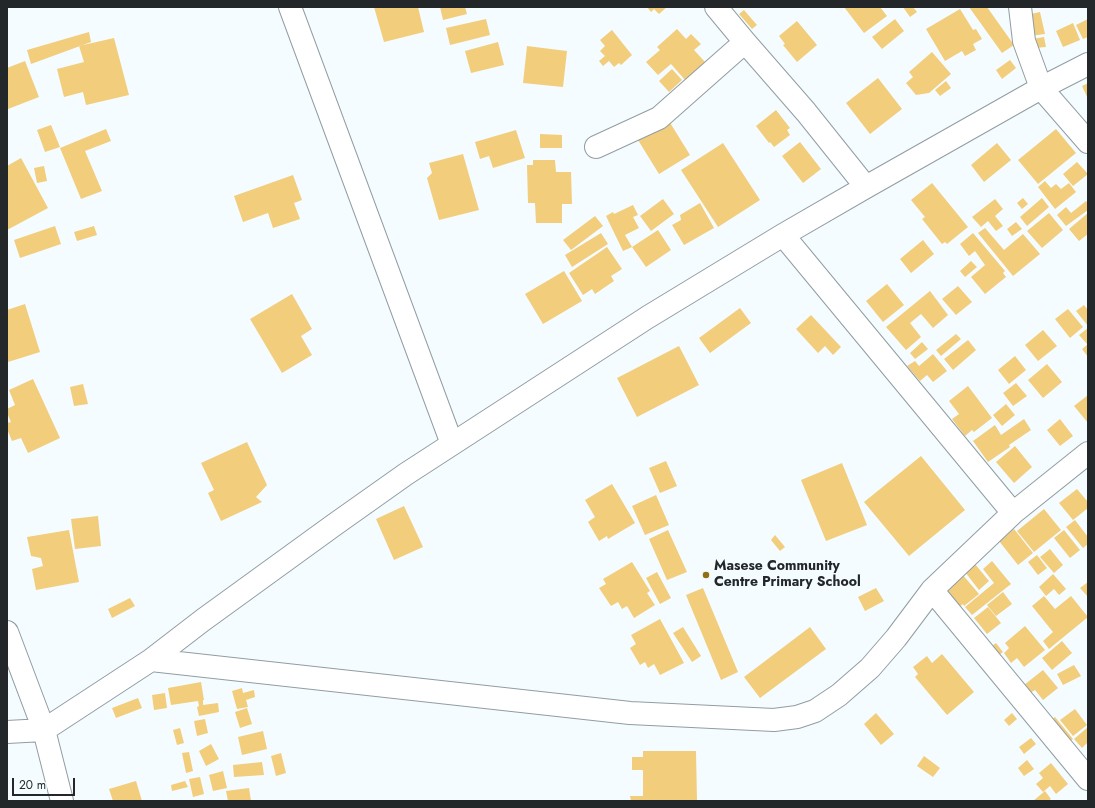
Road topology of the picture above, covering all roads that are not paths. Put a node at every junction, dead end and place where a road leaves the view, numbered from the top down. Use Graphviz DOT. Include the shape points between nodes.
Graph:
graph roads {
  1 [pos="290,7"];
  2 [pos="716,7"];
  3 [pos="1020,7"];
  4 [pos="745,42"];
  5 [pos="1088,64"];
  6 [pos="1041,88"];
  7 [pos="1088,142"];
  8 [pos="596,147"];
  9 [pos="866,186"];
  10 [pos="783,235"];
  11 [pos="452,444"];
  12 [pos="1088,453"];
  13 [pos="1013,513"];
  14 [pos="932,590"];
  15 [pos="7,632"];
  16 [pos="151,660"];
  17 [pos="44,730"];
  18 [pos="7,732"];
  19 [pos="1088,779"];
  20 [pos="62,801"];
  1 -- 11 [label="street"];
  2 -- 4 [label="street"];
  3 -- 6 [label="street" via="1024,41"];
  4 -- 8 [label="street" via="659,118"];
  4 -- 9 [label="street"];
  5 -- 6 [label="street"];
  6 -- 7 [label="street"];
  6 -- 9 [label="street"];
  9 -- 10 [label="street"];
  10 -- 11 [label="street" via="648,317"];
  10 -- 13 [label="street"];
  11 -- 16 [label="street" via="334,524"];
  12 -- 13 [label="street"];
  13 -- 14 [label="street"];
  14 -- 16 [label="street" via="870,668 839,695 815,711 797,717 774,720 630,713"];
  14 -- 19 [label="street"];
  15 -- 17 [label="street"];
  16 -- 17 [label="street"];
  17 -- 18 [label="street"];
  17 -- 20 [label="street"];
}
